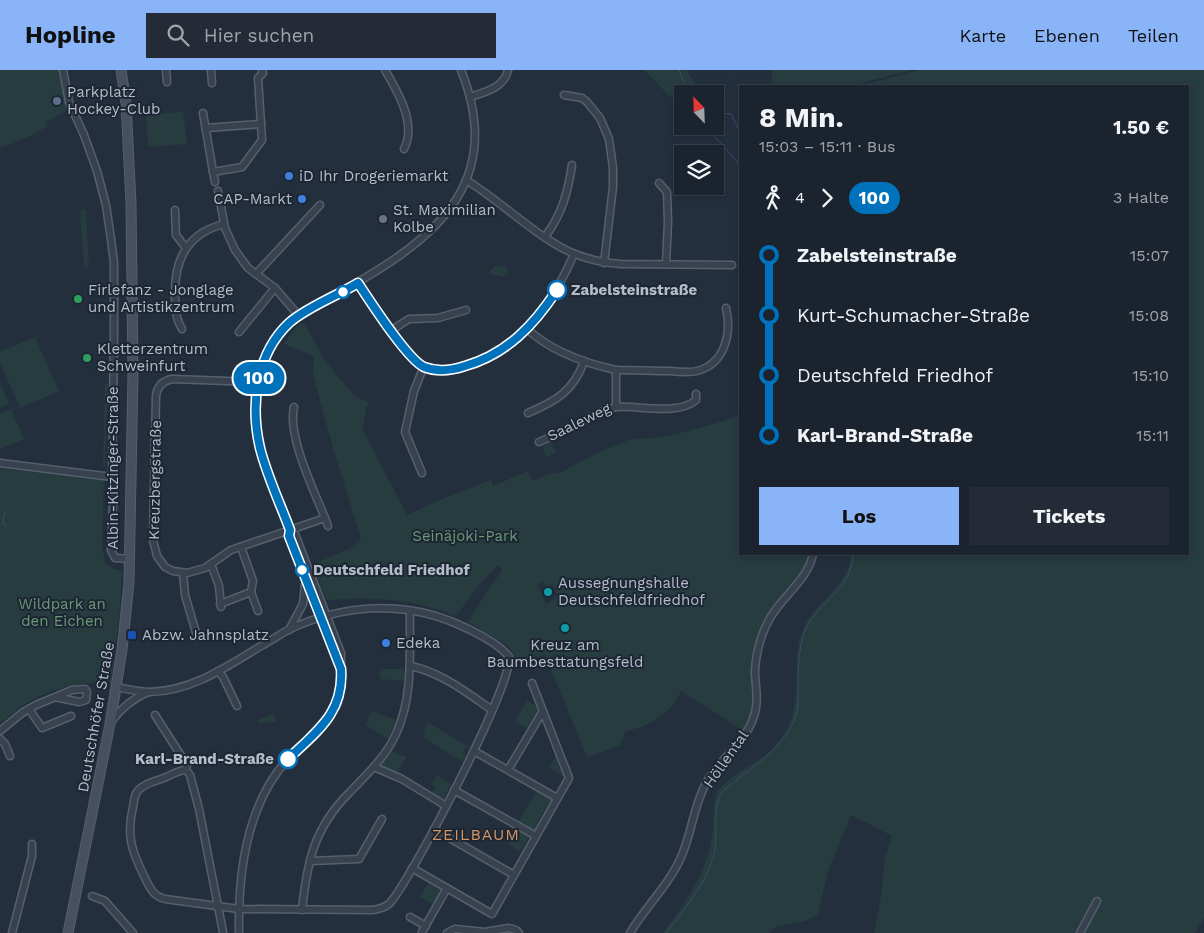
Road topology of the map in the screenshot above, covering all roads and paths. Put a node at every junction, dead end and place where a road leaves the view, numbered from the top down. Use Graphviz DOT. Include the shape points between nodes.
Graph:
graph roads {
  1 [pos="63,70"];
  2 [pos="121,70"];
  3 [pos="166,70"];
  4 [pos="211,70"];
  5 [pos="384,70"];
  6 [pos="461,70"];
  7 [pos="508,70"];
  8 [pos="263,72"];
  9 [pos="167,82"];
  10 [pos="212,83"];
  11 [pos="564,95"];
  12 [pos="470,97"];
  13 [pos="203,113"];
  14 [pos="261,124"];
  15 [pos="206,128"];
  16 [pos="404,149"];
  17 [pos="572,165"];
  18 [pos="213,172"];
  19 [pos="466,180"];
  20 [pos="215,182"];
  21 [pos="659,183"];
  22 [pos="218,191"];
  23 [pos="320,205"];
  24 [pos="175,210"];
  25 [pos="224,224"];
  26 [pos="545,237"];
  27 [pos="186,248"];
  28 [pos="574,254"];
  29 [pos="604,262"];
  30 [pos="666,264"];
  31 [pos="732,265"];
  32 [pos="256,274"];
  33 [pos="358,283"];
  34 [pos="275,288"];
  35 [pos="726,308"];
  36 [pos="466,310"];
  37 [pos="299,316"];
  38 [pos="182,329"];
  39 [pos="527,329"];
  40 [pos="392,330"];
  41 [pos="239,332"];
  42 [pos="584,361"];
  43 [pos="424,366"];
  44 [pos="616,370"];
  45 [pos="258,382"];
  46 [pos="696,394"];
  47 [pos="294,407"];
  48 [pos="616,407"];
  49 [pos="528,413"];
  50 [pos="539,442"];
  51 [pos="0,463"];
  52 [pos="422,472"];
  53 [pos="112,477"];
  54 [pos="325,518"];
  55 [pos="328,526"];
  56 [pos="290,530"];
  57 [pos="241,547"];
  58 [pos="813,555"];
  59 [pos="130,559"];
  60 [pos="211,564"];
  61 [pos="183,573"];
  62 [pos="304,576"];
  63 [pos="251,592"];
  64 [pos="258,611"];
  65 [pos="410,611"];
  66 [pos="323,617"];
  67 [pos="288,630"];
  68 [pos="197,636"];
  69 [pos="411,666"];
  70 [pos="218,671"];
  71 [pos="532,683"];
  72 [pos="116,687"];
  73 [pos="148,692"];
  74 [pos="55,697"];
  75 [pos="237,706"];
  76 [pos="29,709"];
  77 [pos="492,710"];
  78 [pos="543,711"];
  79 [pos="155,715"];
  80 [pos="71,716"];
  81 [pos="110,724"];
  82 [pos="0,731"];
  83 [pos="0,739"];
  84 [pos="474,751"];
  85 [pos="10,756"];
  86 [pos="374,767"];
  87 [pos="186,770"];
  88 [pos="508,770"];
  89 [pos="454,790"];
  90 [pos="557,798"];
  91 [pos="446,806"];
  92 [pos="382,819"];
  93 [pos="434,829"];
  94 [pos="536,836"];
  95 [pos="32,844"];
  96 [pos="310,861"];
  97 [pos="412,868"];
  98 [pos="514,875"];
  99 [pos="447,888"];
  100 [pos="92,896"];
  101 [pos="1098,901"];
  102 [pos="217,906"];
  103 [pos="239,909"];
  104 [pos="302,910"];
  105 [pos="410,918"];
  106 [pos="424,929"];
  107 [pos="223,932"];
  108 [pos="12,933"];
  109 [pos="68,933"];
  110 [pos="133,933"];
  111 [pos="239,933"];
  112 [pos="447,933"];
  113 [pos="519,933"];
  114 [pos="630,933"];
  115 [pos="1080,933"];
  1 -- 53 [label="street, Albin-Kitzinger-Straße" via="69,102 88,144 103,191 112,244"];
  2 -- 59 [label="main road, Deutschhöfer Straße" via="126,103 131,203 134,373"];
  3 -- 9 [label="street"];
  4 -- 10 [label="street"];
  5 -- 16 [label="street" via="406,112 409,131"];
  6 -- 12 [label="street"];
  7 -- 12 [label="street" via="499,84"];
  8 -- 14 [label="street" via="258,78"];
  11 -- 29 [label="street" via="588,102 600,118 609,139 613,187"];
  12 -- 19 [label="street" via="475,113 475,131"];
  13 -- 15 [label="street"];
  14 -- 15 [label="street"];
  14 -- 18 [label="street" via="262,140 242,167"];
  15 -- 18 [label="street"];
  17 -- 26 [label="street" via="564,203"];
  18 -- 20 [label="street"];
  19 -- 26 [label="street"];
  19 -- 33 [label="street" via="452,207 434,227 404,253"];
  21 -- 30 [label="street" via="667,192"];
  22 -- 25 [label="street"];
  23 -- 32 [label="street"];
  24 -- 27 [label="street" via="176,235"];
  25 -- 27 [label="street" via="208,229"];
  25 -- 32 [label="street" via="235,250"];
  26 -- 28 [label="street"];
  27 -- 38 [label="street" via="175,284 176,320"];
  28 -- 29 [label="street"];
  28 -- 39 [label="street" via="557,290"];
  29 -- 30 [label="street"];
  30 -- 31 [label="street"];
  32 -- 34 [label="street"];
  33 -- 37 [label="street"];
  33 -- 40 [label="street"];
  34 -- 37 [label="street"];
  34 -- 41 [label="street"];
  35 -- 44 [label="street" via="730,326 726,343 718,358 706,368 688,372"];
  36 -- 40 [label="street" via="438,318 409,319"];
  37 -- 45 [label="street" via="274,340"];
  39 -- 42 [label="street" via="557,350"];
  39 -- 43 [label="street" via="501,350 471,364 449,370"];
  40 -- 43 [label="street" via="405,349"];
  42 -- 44 [label="street"];
  42 -- 49 [label="street" via="578,376 562,395"];
  43 -- 52 [label="street" via="414,391 405,432"];
  44 -- 48 [label="street, Saaleweg"];
  45 -- 56 [label="street" via="256,416 259,440 265,466"];
  45 -- 61 [label="street, Kreuzbergstraße" via="172,379 157,390 154,546 165,567"];
  46 -- 48 [label="street" via="693,403 677,408"];
  47 -- 54 [label="street" via="300,455"];
  48 -- 50 [label="street, Saaleweg"];
  51 -- 53 [label="street"];
  53 -- 59 [label="street, Albin-Kitzinger-Straße" via="110,550 117,559"];
  54 -- 55 [label="street"];
  54 -- 56 [label="street"];
  56 -- 57 [label="street"];
  56 -- 62 [label="street" via="289,536"];
  56 -- 66 [label="street"];
  57 -- 60 [label="street"];
  57 -- 63 [label="street" via="253,581"];
  58 -- 114 [label="street, Höllental" via="807,569 773,612 764,633 755,672 757,704 754,718 706,783 672,874"];
  59 -- 72 [label="main road, Deutschhöfer Straße"];
  60 -- 61 [label="street"];
  60 -- 63 [label="street" via="219,586 220,605"];
  61 -- 68 [label="street" via="184,595"];
  62 -- 66 [label="street"];
  62 -- 67 [label="street" via="303,604"];
  63 -- 64 [label="street"];
  65 -- 66 [label="street" via="365,608"];
  65 -- 69 [label="street"];
  65 -- 77 [label="street" via="461,625 506,654 509,660 503,686"];
  66 -- 67 [label="street"];
  66 -- 103 [label="street" via="341,669 338,702 279,770 259,805 242,872"];
  67 -- 70 [label="street"];
  69 -- 77 [label="street" via="445,678"];
  69 -- 86 [label="street" via="401,722 389,749"];
  70 -- 73 [label="street" via="170,690"];
  70 -- 75 [label="street"];
  71 -- 78 [label="street"];
  72 -- 73 [label="street"];
  72 -- 81 [label="main road, Deutschhöfer Straße"];
  73 -- 81 [label="street" via="131,701"];
  74 -- 76 [label="street"];
  76 -- 80 [label="street" via="42,728"];
  76 -- 82 [label="street"];
  77 -- 84 [label="street"];
  78 -- 88 [label="street"];
  78 -- 90 [label="street" via="569,778"];
  79 -- 87 [label="street" via="187,765"];
  81 -- 109 [label="main road, Deutschhöfer Straße"];
  83 -- 85 [label="street"];
  84 -- 88 [label="street"];
  84 -- 89 [label="street"];
  86 -- 91 [label="street" via="402,779"];
  86 -- 96 [label="street" via="323,824"];
  87 -- 102 [label="street" via="199,809"];
  87 -- 102 [label="street" via="138,791 130,821 131,846 156,896"];
  88 -- 90 [label="street"];
  89 -- 91 [label="street"];
  89 -- 94 [label="street"];
  90 -- 94 [label="street"];
  91 -- 93 [label="street"];
  92 -- 96 [label="street" via="358,859"];
  93 -- 97 [label="street"];
  93 -- 98 [label="street"];
  94 -- 98 [label="street"];
  95 -- 108 [label="street" via="32,856"];
  96 -- 104 [label="street"];
  97 -- 99 [label="street"];
  97 -- 104 [label="street" via="385,907 373,910"];
  98 -- 99 [label="street" via="492,914"];
  99 -- 106 [label="street"];
  100 -- 110 [label="street" via="105,900"];
  101 -- 115 [label="street"];
  102 -- 103 [label="street"];
  102 -- 107 [label="street"];
  103 -- 104 [label="street"];
  103 -- 111 [label="street"];
  105 -- 106 [label="street"];
  112 -- 113 [label="street" via="455,929 485,932 509,928"];
}
